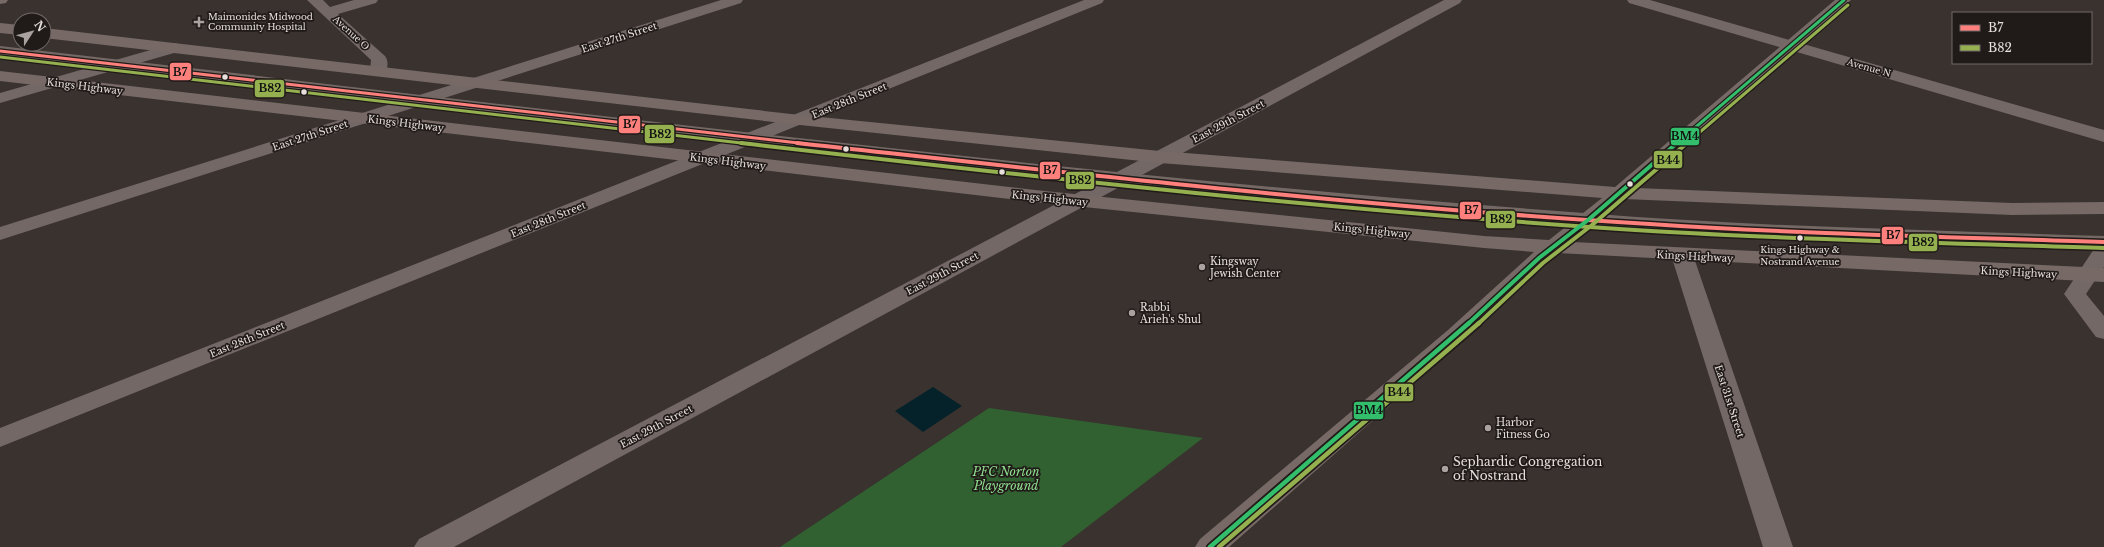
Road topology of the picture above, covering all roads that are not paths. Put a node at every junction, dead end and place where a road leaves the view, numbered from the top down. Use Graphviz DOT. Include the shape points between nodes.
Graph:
graph roads {
  1 [pos="314,0"];
  2 [pos="371,0"];
  3 [pos="736,0"];
  4 [pos="1096,0"];
  5 [pos="1455,0"];
  6 [pos="1634,0"];
  7 [pos="1844,0"];
  8 [pos="328,12"];
  9 [pos="0,28"];
  10 [pos="12,29"];
  11 [pos="52,34"];
  12 [pos="1790,45"];
  13 [pos="175,48"];
  14 [pos="0,51"];
  15 [pos="119,65"];
  16 [pos="378,71"];
  17 [pos="0,76"];
  18 [pos="58,83"];
  19 [pos="477,83"];
  20 [pos="0,98"];
  21 [pos="425,99"];
  22 [pos="362,118"];
  23 [pos="800,120"];
  24 [pos="2104,136"];
  25 [pos="752,138"];
  26 [pos="1160,157"];
  27 [pos="700,158"];
  28 [pos="1118,179"];
  29 [pos="1620,193"];
  30 [pos="1078,201"];
  31 [pos="2104,208"];
  32 [pos="1588,220"];
  33 [pos="0,234"];
  34 [pos="2104,242"];
  35 [pos="1553,248"];
  36 [pos="2104,251"];
  37 [pos="1682,255"];
  38 [pos="2096,275"];
  39 [pos="2104,332"];
  40 [pos="0,438"];
  41 [pos="429,547"];
  42 [pos="1210,547"];
  43 [pos="1778,547"];
  1 -- 8 [label="street, Avenue O"];
  2 -- 8 [label="street"];
  3 -- 19 [label="street, East 27th Street"];
  4 -- 23 [label="street, East 28th Street"];
  5 -- 26 [label="street, East 29th Street"];
  6 -- 12 [label="street, Avenue N"];
  7 -- 12 [label="street"];
  8 -- 16 [label="street, Avenue O" via="379,59"];
  9 -- 10 [label="street"];
  11 -- 13 [label="street"];
  12 -- 24 [label="street, Avenue N"];
  12 -- 29 [label="street"];
  13 -- 15 [label="street"];
  13 -- 16 [label="street"];
  14 -- 15 [label="main road"];
  15 -- 18 [label="street"];
  15 -- 21 [label="main road"];
  16 -- 19 [label="street"];
  17 -- 18 [label="street, Kings Highway"];
  18 -- 20 [label="street"];
  18 -- 22 [label="street, Kings Highway"];
  19 -- 21 [label="street, East 27th Street"];
  19 -- 23 [label="street"];
  21 -- 22 [label="street, East 27th Street"];
  21 -- 25 [label="main road"];
  22 -- 27 [label="street, Kings Highway"];
  22 -- 33 [label="street, East 27th Street"];
  23 -- 25 [label="street, East 28th Street"];
  23 -- 26 [label="street"];
  25 -- 27 [label="street, East 28th Street"];
  25 -- 28 [label="main road"];
  26 -- 28 [label="street, East 29th Street"];
  26 -- 29 [label="street"];
  27 -- 30 [label="street, Kings Highway"];
  27 -- 40 [label="street, East 28th Street"];
  28 -- 30 [label="street, East 29th Street"];
  28 -- 32 [label="main road"];
  29 -- 31 [label="street" via="2012,209"];
  29 -- 32 [label="street"];
  30 -- 35 [label="street, Kings Highway"];
  30 -- 41 [label="street, East 29th Street"];
  32 -- 34 [label="main road" via="1819,232"];
  32 -- 35 [label="street"];
  35 -- 37 [label="street, Kings Highway"];
  35 -- 42 [label="street" via="1538,258 1456,335"];
  36 -- 38 [label="street"];
  37 -- 38 [label="street, Kings Highway"];
  37 -- 43 [label="street, East 31st Street"];
  38 -- 39 [label="street" via="2075,294"];
}
